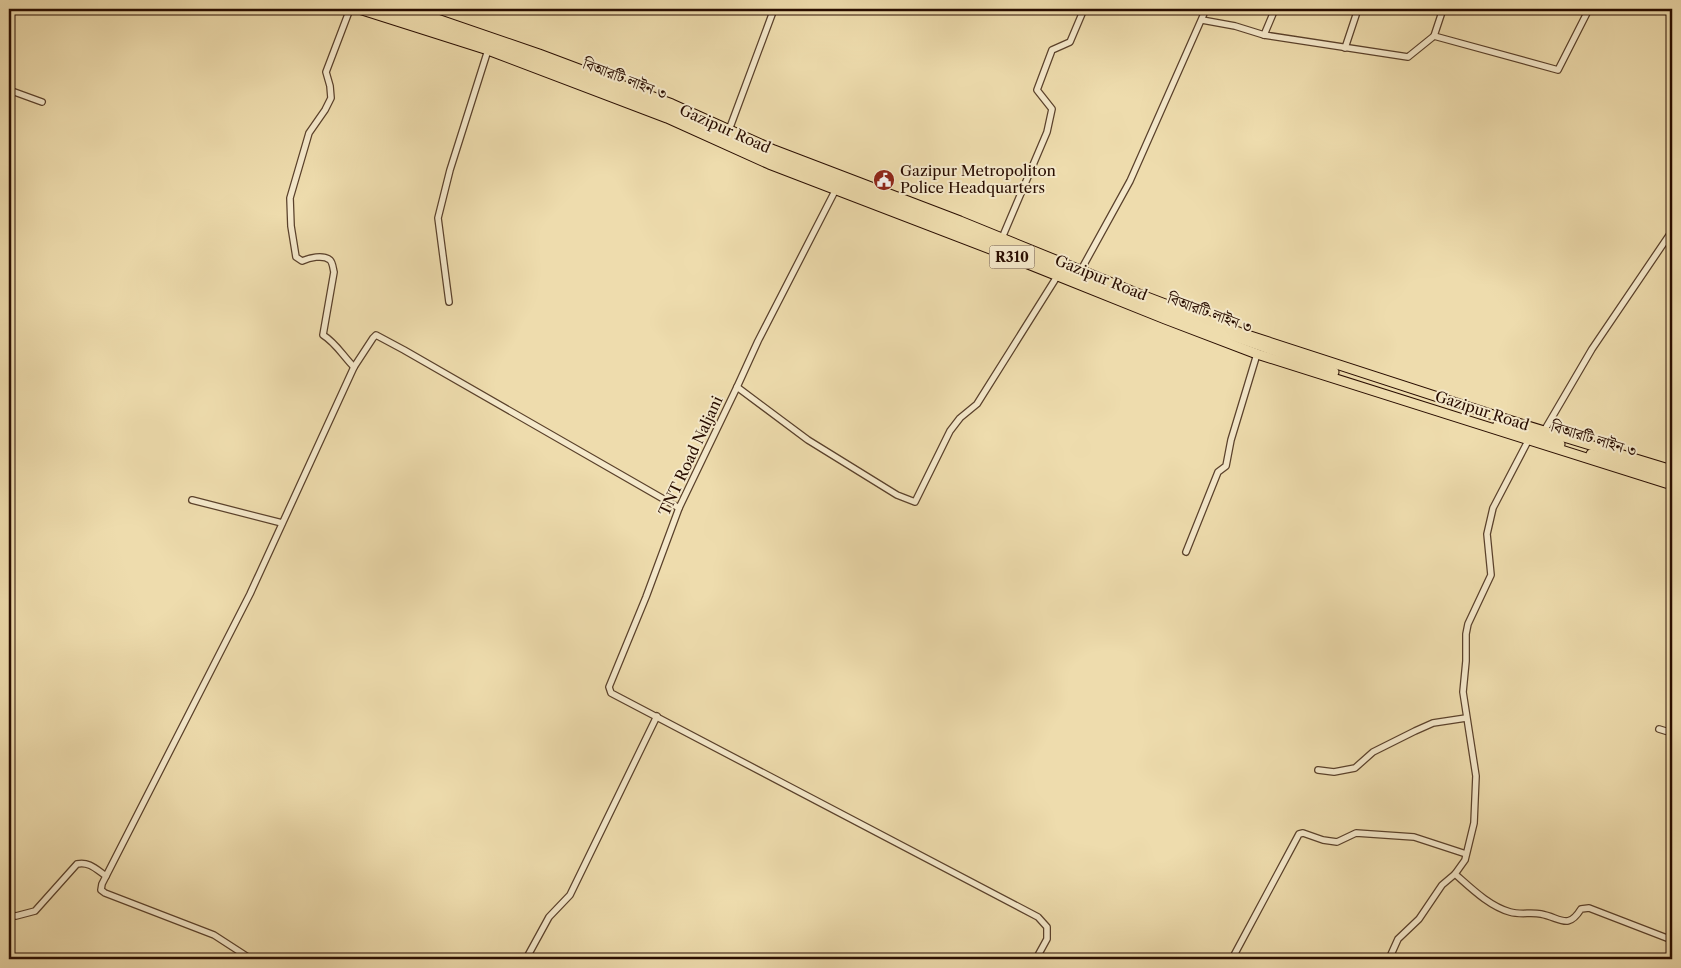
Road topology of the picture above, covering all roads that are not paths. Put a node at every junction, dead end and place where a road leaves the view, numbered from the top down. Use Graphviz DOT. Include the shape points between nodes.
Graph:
graph roads {
  1 [pos="350,9"];
  2 [pos="359,9"];
  3 [pos="384,9"];
  4 [pos="408,9"];
  5 [pos="774,9"];
  6 [pos="1084,9"];
  7 [pos="1206,9"];
  8 [pos="1276,9"];
  9 [pos="1358,9"];
  10 [pos="1444,9"];
  11 [pos="1589,9"];
  12 [pos="1202,20"];
  13 [pos="1264,35"];
  14 [pos="1434,36"];
  15 [pos="1345,48"];
  16 [pos="488,50"];
  17 [pos="9,90"];
  18 [pos="42,102"];
  19 [pos="729,130"];
  20 [pos="835,190"];
  21 [pos="1672,231"];
  22 [pos="1002,238"];
  23 [pos="1081,270"];
  24 [pos="1058,275"];
  25 [pos="449,302"];
  26 [pos="1257,354"];
  27 [pos="354,367"];
  28 [pos="737,387"];
  29 [pos="1544,431"];
  30 [pos="1528,441"];
  31 [pos="1672,470"];
  32 [pos="1672,477"];
  33 [pos="1672,485"];
  34 [pos="192,500"];
  35 [pos="679,508"];
  36 [pos="282,523"];
  37 [pos="1186,552"];
  38 [pos="657,716"];
  39 [pos="1466,718"];
  40 [pos="1659,728"];
  41 [pos="1672,732"];
  42 [pos="1318,770"];
  43 [pos="1466,854"];
  44 [pos="1456,874"];
  45 [pos="106,876"];
  46 [pos="9,915"];
  47 [pos="1672,940"];
  48 [pos="251,959"];
  49 [pos="526,959"];
  50 [pos="1036,959"];
  51 [pos="1232,959"];
  52 [pos="1389,959"];
  1 -- 27 [label="street" via="326,72 331,98 310,133 290,198 296,257 302,261 323,257 332,262 334,272 323,335 337,345"];
  2 -- 16 [label="main road, Gazipur Road / R310"];
  3 -- 32 [label="main road, বিআরটি লাইন ৩" via="538,61 670,111 772,158 1226,334 1342,375"];
  4 -- 19 [label="main road, Gazipur Road / R310" via="540,54 664,101"];
  5 -- 19 [label="street"];
  6 -- 22 [label="street" via="1070,42 1052,50 1037,90 1052,109 1047,132"];
  7 -- 12 [label="street"];
  8 -- 13 [label="street"];
  9 -- 15 [label="street"];
  10 -- 14 [label="street"];
  11 -- 14 [label="street" via="1558,70"];
  12 -- 13 [label="street"];
  12 -- 23 [label="street" via="1130,181"];
  13 -- 15 [label="street"];
  14 -- 15 [label="street" via="1408,57"];
  16 -- 20 [label="main road, Gazipur Road / R310" via="667,118"];
  16 -- 25 [label="street" via="438,218"];
  17 -- 18 [label="street"];
  19 -- 22 [label="main road, Gazipur Road / R310"];
  20 -- 24 [label="main road, Gazipur Road / R310"];
  20 -- 28 [label="street, TNT Road Naljani"];
  21 -- 29 [label="street" via="1592,349"];
  22 -- 23 [label="main road, Gazipur Road / R310"];
  23 -- 29 [label="main road, Gazipur Road / R310" via="1241,333"];
  24 -- 26 [label="main road, Gazipur Road / R310"];
  24 -- 28 [label="street" via="977,404 950,430 914,502 897,495 808,440"];
  26 -- 30 [label="main road, Gazipur Road / R310"];
  26 -- 37 [label="street" via="1226,466 1218,472"];
  27 -- 35 [label="street" via="376,335"];
  27 -- 36 [label="street"];
  28 -- 35 [label="street, TNT Road Naljani"];
  29 -- 31 [label="main road, Gazipur Road / R310"];
  30 -- 33 [label="main road, Gazipur Road / R310"];
  30 -- 39 [label="street" via="1493,508 1488,526 1491,575 1466,634 1463,692"];
  34 -- 36 [label="street"];
  35 -- 38 [label="street, TNT Road Naljani" via="609,687 611,693"];
  36 -- 45 [label="street" via="250,594"];
  38 -- 49 [label="street" via="570,894 549,917"];
  38 -- 50 [label="street, TNT Road Naljani" via="1038,917 1047,927 1047,939"];
  39 -- 42 [label="street" via="1433,723 1415,731 1373,752 1355,768 1334,772"];
  39 -- 43 [label="street" via="1476,776 1474,823"];
  40 -- 41 [label="street"];
  43 -- 44 [label="street"];
  43 -- 51 [label="street" via="1414,837 1356,833 1337,842 1299,834"];
  44 -- 47 [label="street" via="1478,894 1509,912 1539,914 1568,922 1575,919 1581,909 1589,908"];
  44 -- 52 [label="street" via="1442,885 1419,918 1398,939"];
  45 -- 46 [label="street" via="90,864 81,862 35,911"];
  45 -- 48 [label="street" via="101,890 105,893 214,935"];
}
